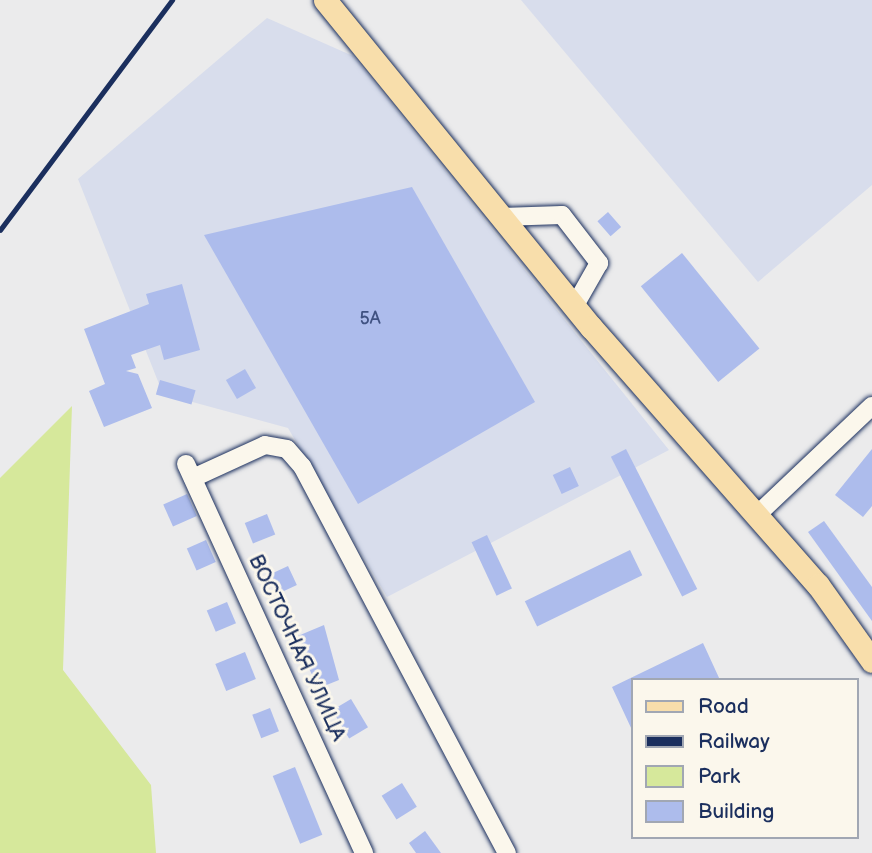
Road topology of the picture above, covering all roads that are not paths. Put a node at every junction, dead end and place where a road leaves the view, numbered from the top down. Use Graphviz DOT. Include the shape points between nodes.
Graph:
graph roads {
  1 [pos="325,0"];
  2 [pos="501,217"];
  3 [pos="574,307"];
  4 [pos="872,406"];
  5 [pos="758,514"];
  6 [pos="872,661"];
  7 [pos="364,853"];
  8 [pos="507,853"];
  1 -- 2 [label="main road"];
  2 -- 3 [label="main road"];
  2 -- 3 [label="street" via="562,215 599,263"];
  3 -- 5 [label="main road"];
  4 -- 5 [label="street"];
  5 -- 6 [label="main road" via="818,585"];
  7 -- 8 [label="street, ВОСТОЧНАЯ УЛИЦА" via="190,471 265,445 287,449 302,466"];
}
